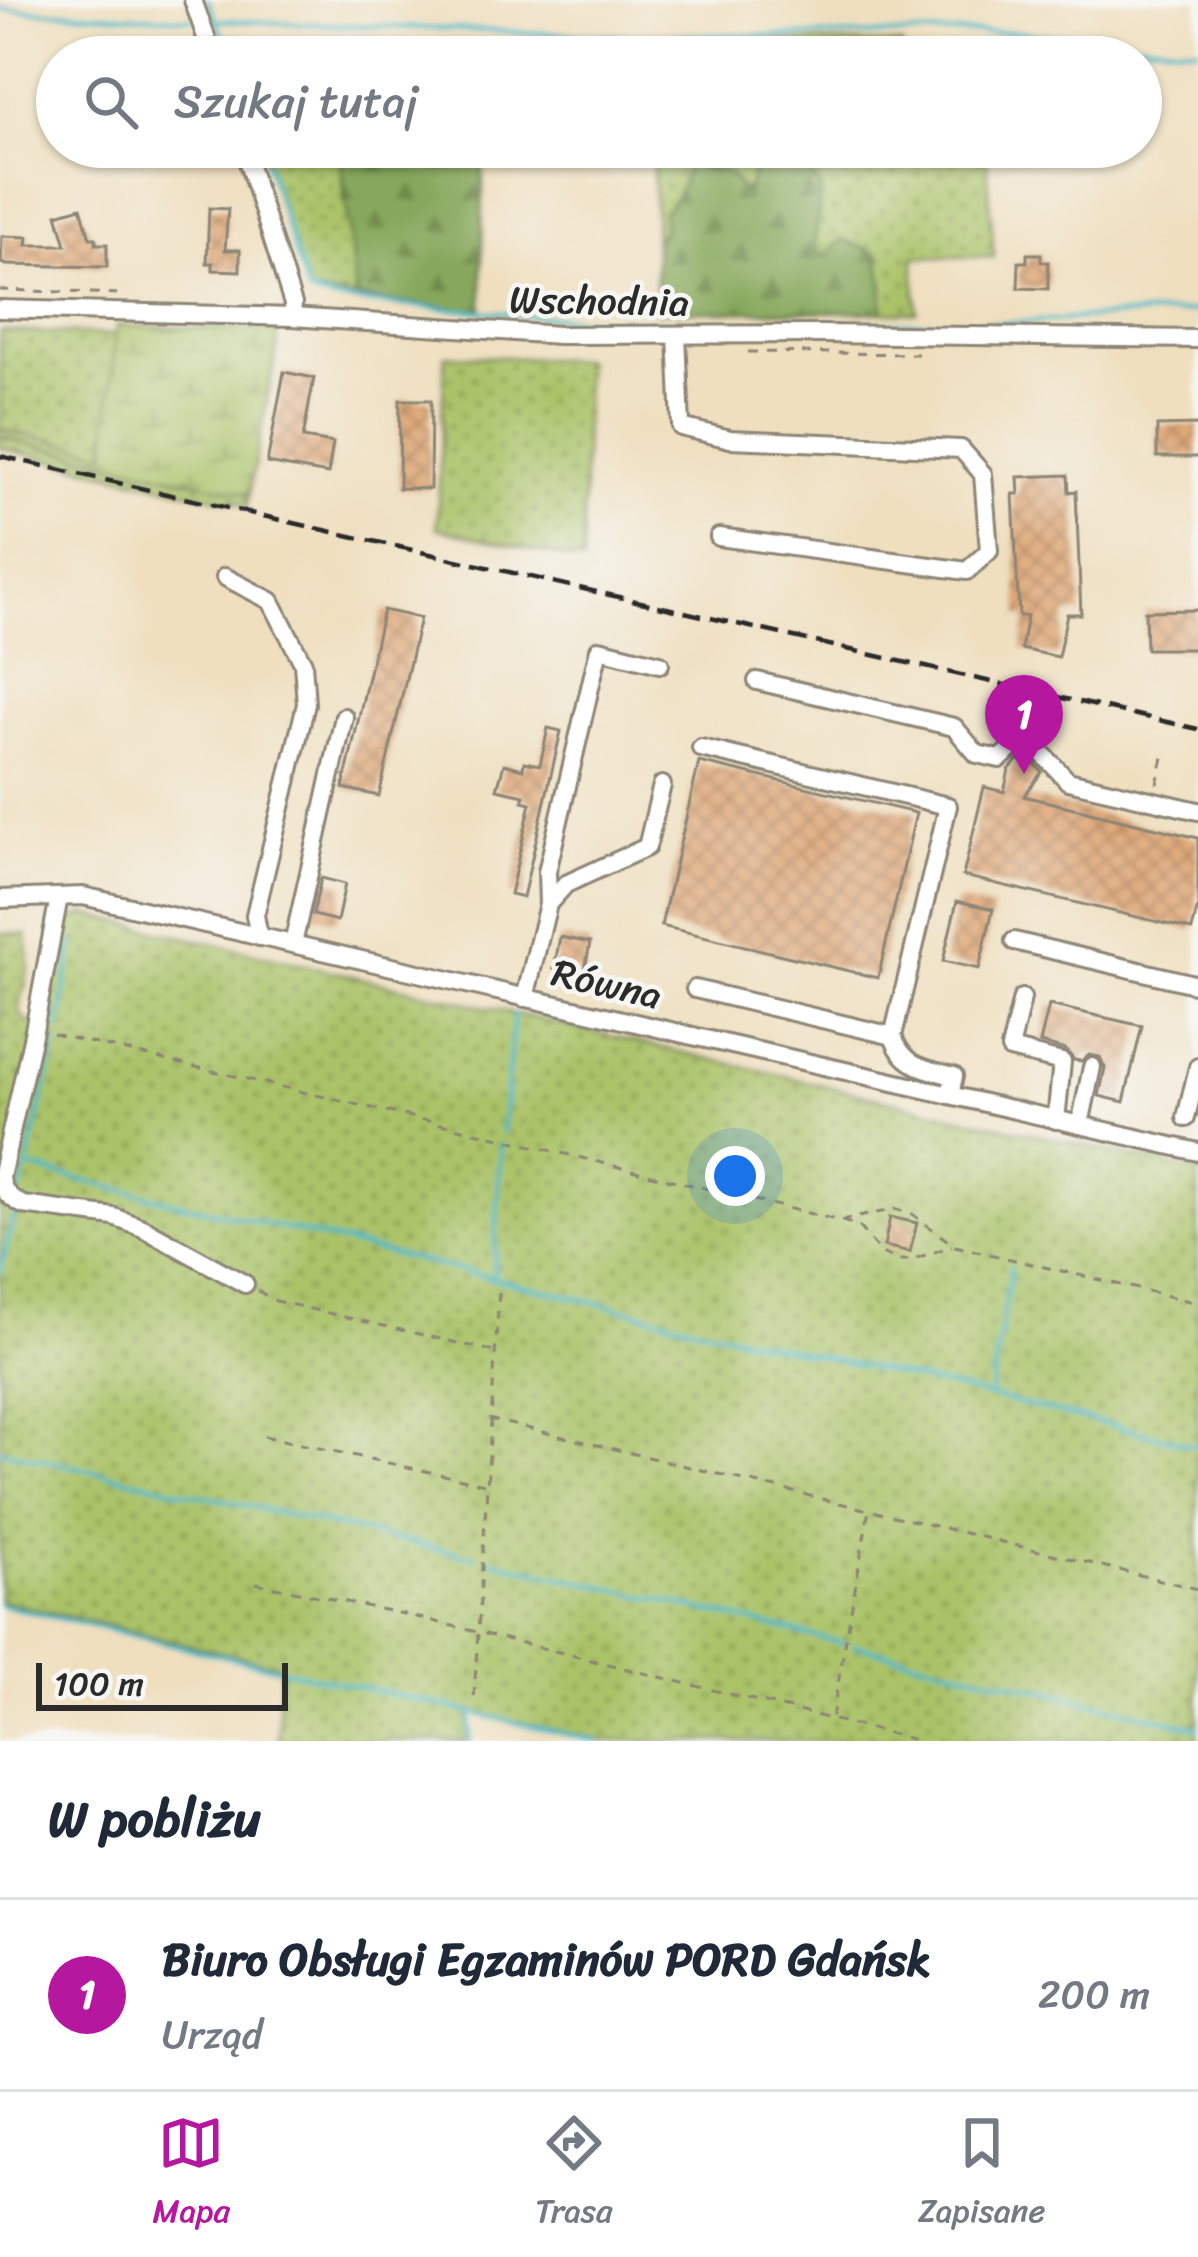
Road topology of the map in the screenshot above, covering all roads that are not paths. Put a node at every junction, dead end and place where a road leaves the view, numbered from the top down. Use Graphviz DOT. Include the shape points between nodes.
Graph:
graph roads {
  1 [pos="193,0"];
  2 [pos="206,36"];
  3 [pos="250,168"];
  4 [pos="0,308"];
  5 [pos="292,317"];
  6 [pos="677,335"];
  7 [pos="1198,339"];
  8 [pos="719,537"];
  9 [pos="225,578"];
  10 [pos="660,664"];
  11 [pos="757,681"];
  12 [pos="344,717"];
  13 [pos="701,748"];
  14 [pos="662,784"];
  15 [pos="1198,811"];
  16 [pos="59,897"];
  17 [pos="0,899"];
  18 [pos="548,904"];
  19 [pos="259,937"];
  20 [pos="1014,941"];
  21 [pos="293,944"];
  22 [pos="1198,985"];
  23 [pos="695,989"];
  24 [pos="525,998"];
  25 [pos="1022,998"];
  26 [pos="892,1036"];
  27 [pos="1092,1067"];
  28 [pos="1198,1067"];
  29 [pos="950,1095"];
  30 [pos="1186,1118"];
  31 [pos="1056,1120"];
  32 [pos="1080,1125"];
  33 [pos="1198,1152"];
  34 [pos="245,1283"];
  1 -- 2 [label="street"];
  3 -- 5 [label="street"];
  4 -- 5 [label="street, Wschodnia"];
  5 -- 6 [label="street, Wschodnia"];
  6 -- 7 [label="street, Wschodnia"];
  6 -- 8 [label="street" via="681,428 730,439 961,449 983,474 988,551 968,571"];
  9 -- 19 [label="street" via="271,601 303,663 306,704 255,915"];
  10 -- 18 [label="street" via="599,650 547,872"];
  11 -- 15 [label="street" via="954,727 977,754 1000,759 1026,742 1068,781"];
  12 -- 21 [label="street"];
  13 -- 26 [label="street" via="948,806"];
  14 -- 18 [label="street" via="647,847 566,884"];
  16 -- 17 [label="street, Równa"];
  16 -- 19 [label="street, Równa"];
  16 -- 34 [label="street" via="2,1188 23,1205 143,1228"];
  18 -- 24 [label="street"];
  19 -- 21 [label="street, Równa"];
  20 -- 22 [label="street"];
  21 -- 24 [label="street, Równa"];
  23 -- 26 [label="street"];
  24 -- 29 [label="street, Równa"];
  25 -- 31 [label="street" via="1010,1049 1061,1062"];
  26 -- 29 [label="street" via="906,1061 954,1076"];
  27 -- 32 [label="street"];
  28 -- 30 [label="street"];
  29 -- 31 [label="street, Równa"];
  31 -- 32 [label="street, Równa"];
  32 -- 33 [label="street, Równa"];
}
